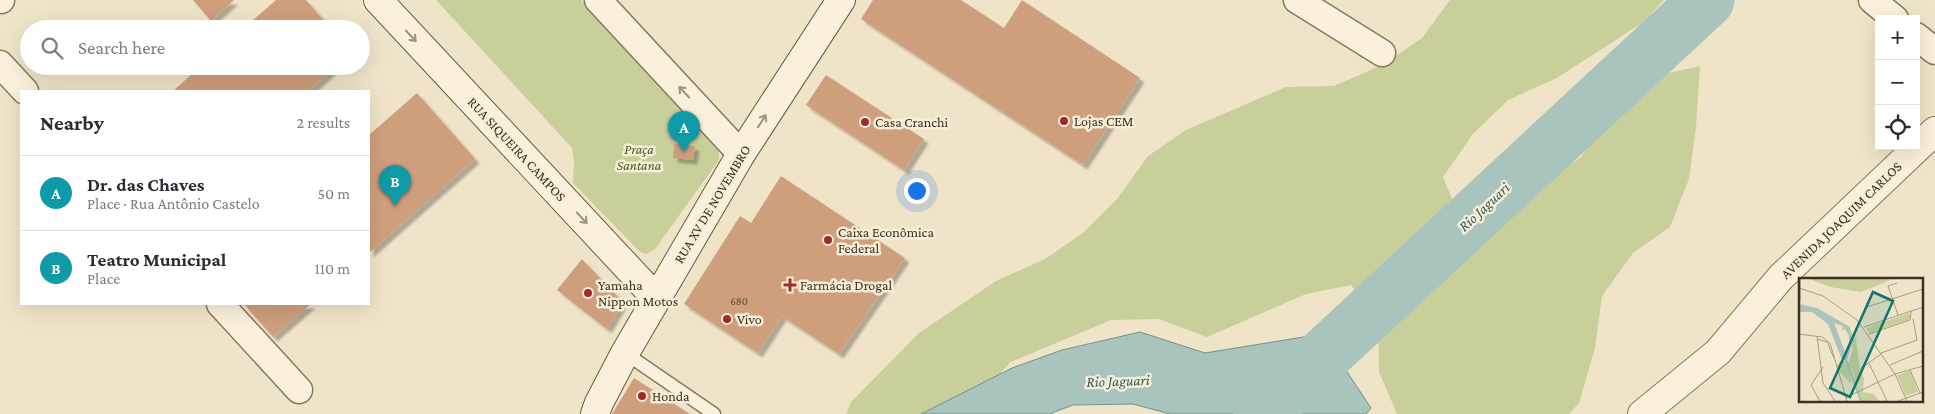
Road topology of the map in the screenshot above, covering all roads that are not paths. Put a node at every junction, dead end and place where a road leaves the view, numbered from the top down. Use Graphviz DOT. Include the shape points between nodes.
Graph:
graph roads {
  1 [pos="378,0"];
  2 [pos="598,0"];
  3 [pos="840,0"];
  4 [pos="1297,0"];
  5 [pos="1872,0"];
  6 [pos="1890,15"];
  7 [pos="1920,39"];
  8 [pos="1935,51"];
  9 [pos="1382,53"];
  10 [pos="0,64"];
  11 [pos="24,90"];
  12 [pos="1935,132"];
  13 [pos="741,154"];
  14 [pos="656,298"];
  15 [pos="221,305"];
  16 [pos="625,352"];
  17 [pos="299,390"];
  18 [pos="595,414"];
  19 [pos="714,414"];
  20 [pos="1642,414"];
  1 -- 14 [label="main road, RUA SIQUEIRA CAMPOS, one-way"];
  13 -- 2 [label="street, one-way"];
  13 -- 3 [label="main road, RUA XV DE NOVEMBRO, one-way"];
  4 -- 9 [label="street"];
  5 -- 6 [label="street"];
  7 -- 8 [label="street"];
  10 -- 11 [label="street"];
  12 -- 20 [label="main road, AVENIDA JOAQUIM CARLOS" via="1781,277 1718,352"];
  13 -- 14 [label="main road, RUA XV DE NOVEMBRO"];
  14 -- 16 [label="main road, RUA XV DE NOVEMBRO"];
  15 -- 17 [label="street"];
  16 -- 18 [label="main road, RUA XV DE NOVEMBRO"];
  16 -- 19 [label="lane"];
}
